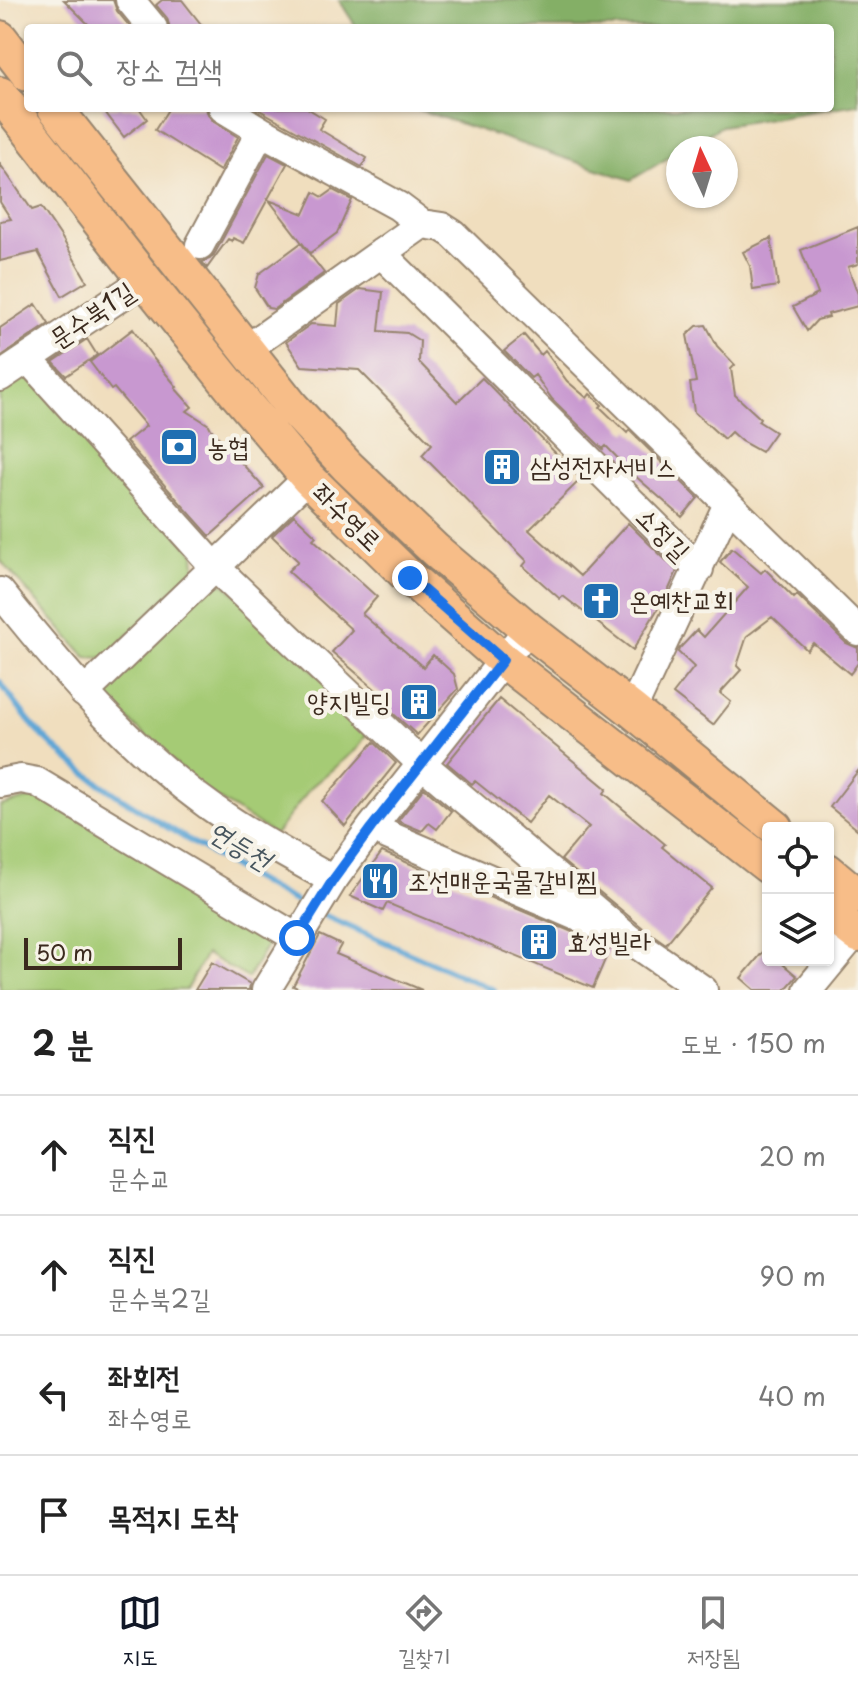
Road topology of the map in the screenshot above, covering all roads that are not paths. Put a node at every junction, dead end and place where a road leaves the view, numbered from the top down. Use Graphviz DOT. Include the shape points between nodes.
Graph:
graph roads {
  1 [pos="130,0"];
  2 [pos="150,24"];
  3 [pos="0,38"];
  4 [pos="24,69"];
  5 [pos="0,94"];
  6 [pos="58,112"];
  7 [pos="230,112"];
  8 [pos="261,131"];
  9 [pos="422,224"];
  10 [pos="200,245"];
  11 [pos="381,253"];
  12 [pos="145,280"];
  13 [pos="245,350"];
  14 [pos="28,359"];
  15 [pos="0,377"];
  16 [pos="308,478"];
  17 [pos="728,504"];
  18 [pos="435,550"];
  19 [pos="215,567"];
  20 [pos="699,569"];
  21 [pos="410,578"];
  22 [pos="0,592"];
  23 [pos="528,629"];
  24 [pos="858,631"];
  25 [pos="503,660"];
  26 [pos="84,693"];
  27 [pos="632,710"];
  28 [pos="422,764"];
  29 [pos="0,783"];
  30 [pos="769,822"];
  31 [pos="371,828"];
  32 [pos="762,861"];
  33 [pos="834,876"];
  34 [pos="330,885"];
  35 [pos="858,896"];
  36 [pos="834,917"];
  37 [pos="856,934"];
  38 [pos="297,938"];
  39 [pos="628,938"];
  40 [pos="270,989"];
  41 [pos="703,990"];
  42 [pos="808,990"];
  1 -- 2 [label="street"];
  3 -- 4 [label="main road"];
  5 -- 12 [label="main road, 좌수영로"];
  6 -- 13 [label="main road, 좌수영로"];
  7 -- 8 [label="street"];
  8 -- 9 [label="street"];
  8 -- 10 [label="street"];
  9 -- 11 [label="street"];
  9 -- 17 [label="street" via="453,234"];
  11 -- 13 [label="street"];
  11 -- 20 [label="street, 소정길"];
  12 -- 14 [label="street, 문수북1길"];
  12 -- 16 [label="main road, 좌수영로"];
  13 -- 18 [label="main road, 좌수영로" via="347,466"];
  14 -- 15 [label="street, 문수북1길"];
  14 -- 19 [label="street"];
  16 -- 19 [label="street"];
  16 -- 21 [label="main road, 좌수영로"];
  17 -- 20 [label="street"];
  17 -- 24 [label="street"];
  18 -- 21 [label="main road"];
  18 -- 23 [label="main road, 좌수영로"];
  19 -- 26 [label="street"];
  19 -- 28 [label="street"];
  20 -- 27 [label="street, 소정길"];
  21 -- 25 [label="main road, 좌수영로"];
  22 -- 26 [label="street"];
  23 -- 25 [label="street"];
  23 -- 27 [label="main road, 좌수영로"];
  25 -- 28 [label="street"];
  25 -- 32 [label="main road, 좌수영로"];
  26 -- 34 [label="street" via="153,761 215,810"];
  27 -- 30 [label="main road, 좌수영로"];
  28 -- 31 [label="street"];
  28 -- 39 [label="street"];
  29 -- 38 [label="street" via="37,782"];
  31 -- 34 [label="street"];
  31 -- 39 [label="street"];
  33 -- 35 [label="main road"];
  34 -- 38 [label="street"];
  36 -- 37 [label="main road"];
  37 -- 42 [label="street"];
  38 -- 40 [label="street"];
  39 -- 41 [label="street"];
}
